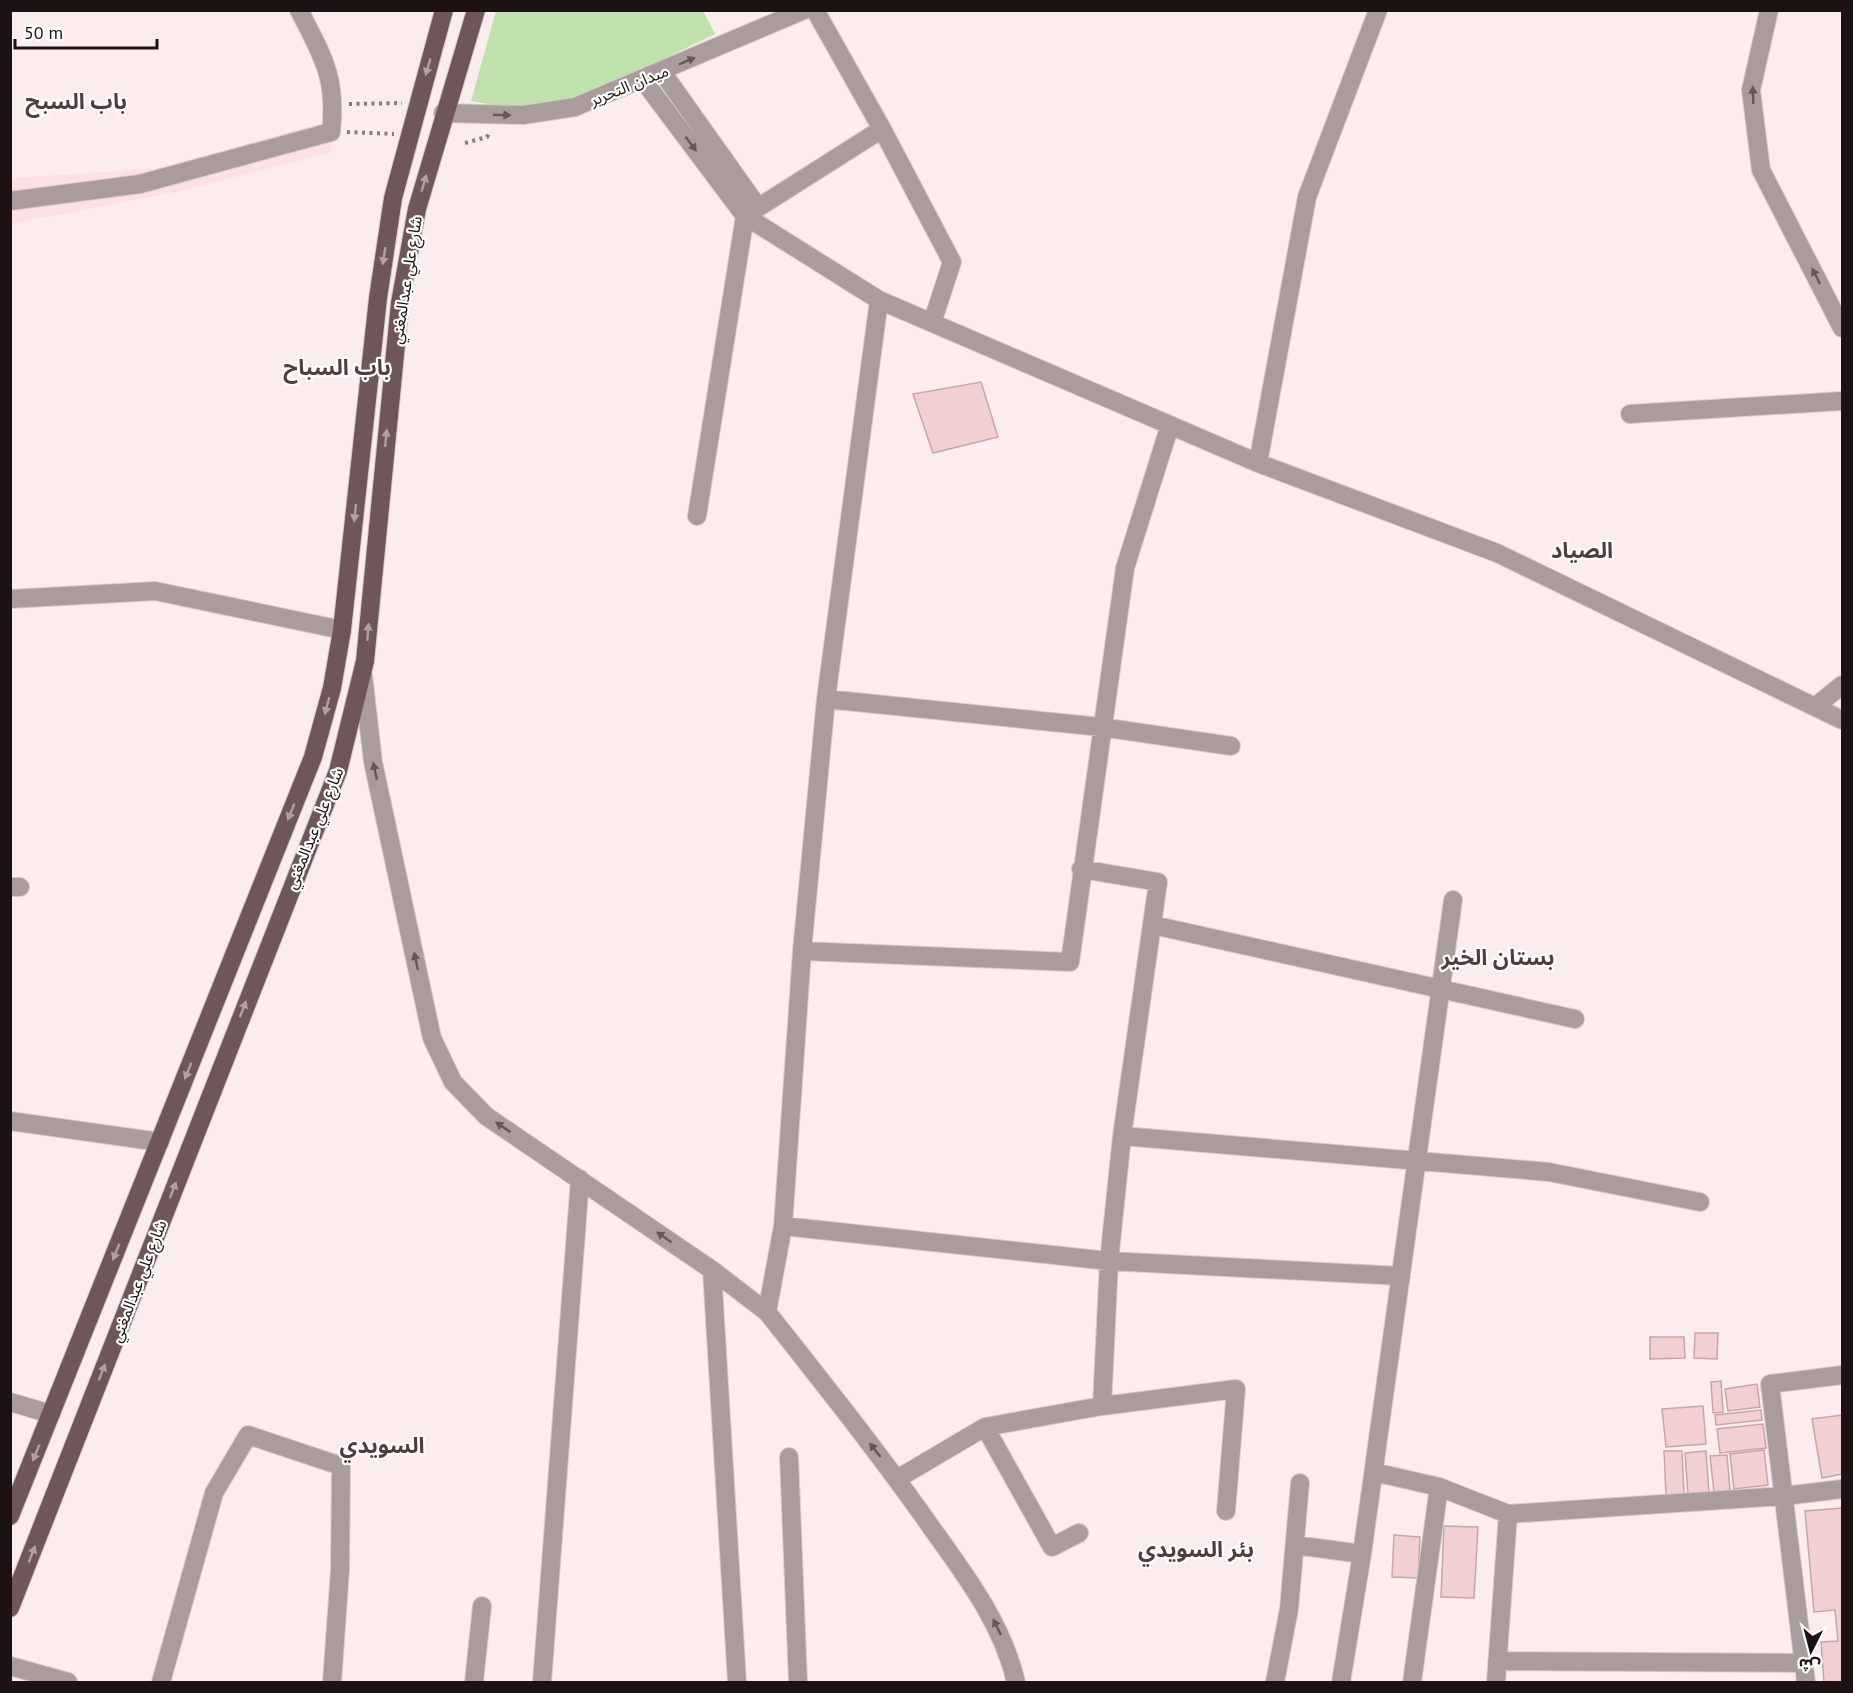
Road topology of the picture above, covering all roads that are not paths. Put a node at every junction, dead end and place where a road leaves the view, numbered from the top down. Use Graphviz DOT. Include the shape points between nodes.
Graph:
graph roads {
  1 [pos="299,10"];
  2 [pos="444,10"];
  3 [pos="476,10"];
  4 [pos="804,10"];
  5 [pos="815,10"];
  6 [pos="1378,10"];
  7 [pos="1769,10"];
  8 [pos="662,72"];
  9 [pos="643,80"];
  10 [pos="443,113"];
  11 [pos="882,129"];
  12 [pos="10,201"];
  13 [pos="752,211"];
  14 [pos="879,300"];
  15 [pos="932,323"];
  16 [pos="1842,328"];
  17 [pos="1842,401"];
  18 [pos="1630,414"];
  19 [pos="1170,425"];
  20 [pos="1258,463"];
  21 [pos="697,516"];
  22 [pos="10,599"];
  23 [pos="342,630"];
  24 [pos="363,674"];
  25 [pos="1842,685"];
  26 [pos="826,699"];
  27 [pos="1816,706"];
  28 [pos="1842,720"];
  29 [pos="1101,727"];
  30 [pos="1231,746"];
  31 [pos="313,757"];
  32 [pos="338,771"];
  33 [pos="1081,869"];
  34 [pos="1453,900"];
  35 [pos="1153,925"];
  36 [pos="801,951"];
  37 [pos="1441,989"];
  38 [pos="1575,1019"];
  39 [pos="10,1122"];
  40 [pos="1122,1136"];
  41 [pos="160,1142"];
  42 [pos="1417,1161"];
  43 [pos="580,1179"];
  44 [pos="1700,1202"];
  45 [pos="783,1226"];
  46 [pos="1109,1261"];
  47 [pos="712,1270"];
  48 [pos="1401,1276"];
  49 [pos="767,1312"];
  50 [pos="1842,1375"];
  51 [pos="10,1402"];
  52 [pos="1102,1406"];
  53 [pos="51,1414"];
  54 [pos="985,1427"];
  55 [pos="789,1457"];
  56 [pos="1374,1472"];
  57 [pos="897,1479"];
  58 [pos="1300,1483"];
  59 [pos="1439,1487"];
  60 [pos="1842,1489"];
  61 [pos="1784,1496"];
  62 [pos="1226,1511"];
  63 [pos="1508,1514"];
  64 [pos="10,1516"];
  65 [pos="1079,1533"];
  66 [pos="1294,1545"];
  67 [pos="1362,1554"];
  68 [pos="482,1606"];
  69 [pos="10,1608"];
  70 [pos="1497,1661"];
  71 [pos="1804,1663"];
  72 [pos="10,1666"];
  73 [pos="68,1683"];
  74 [pos="161,1683"];
  75 [pos="332,1683"];
  76 [pos="474,1683"];
  77 [pos="542,1683"];
  78 [pos="737,1683"];
  79 [pos="798,1683"];
  80 [pos="1016,1683"];
  81 [pos="1275,1683"];
  82 [pos="1341,1683"];
  83 [pos="1412,1683"];
  84 [pos="1496,1683"];
  85 [pos="1806,1683"];
  1 -- 12 [label="street" via="328,66 334,105 331,132 140,184"];
  2 -- 23 [label="main road, شارع علي عبدالمغني, one-way" via="393,198 378,298"];
  3 -- 10 [label="main road, شارع علي عبدالمغني"];
  8 -- 4 [label="street, ميدان التحرير, one-way"];
  5 -- 11 [label="street"];
  6 -- 20 [label="street" via="1307,197"];
  16 -- 7 [label="street, one-way" via="1761,171 1751,90"];
  8 -- 9 [label="street, ميدان التحرير"];
  8 -- 13 [label="street"];
  10 -- 9 [label="street, ميدان التحرير, one-way" via="549,112 575,107"];
  9 -- 13 [label="street, one-way"];
  24 -- 10 [label="main road, شارع علي عبدالمغني, one-way" via="400,303 417,209"];
  11 -- 13 [label="street"];
  11 -- 15 [label="street" via="952,261"];
  13 -- 14 [label="street"];
  13 -- 21 [label="street"];
  14 -- 15 [label="street"];
  14 -- 26 [label="street"];
  15 -- 19 [label="street"];
  17 -- 18 [label="street"];
  19 -- 20 [label="street"];
  19 -- 29 [label="street" via="1125,568"];
  20 -- 27 [label="street" via="1497,553"];
  22 -- 23 [label="street" via="155,591"];
  23 -- 31 [label="main road, شارع علي عبدالمغني, one-way" via="332,688"];
  24 -- 32 [label="main road, شارع علي عبدالمغني"];
  43 -- 24 [label="street, one-way" via="474,1106 453,1082 437,1053 373,762"];
  25 -- 27 [label="street"];
  26 -- 29 [label="street"];
  26 -- 36 [label="street"];
  27 -- 28 [label="street"];
  29 -- 30 [label="street"];
  29 -- 33 [label="street"];
  31 -- 32 [label="main road"];
  31 -- 41 [label="main road, شارع علي عبدالمغني, one-way"];
  69 -- 32 [label="main road, شارع علي عبدالمغني, one-way"];
  33 -- 35 [label="street" via="1158,882"];
  33 -- 36 [label="street" via="1070,962"];
  34 -- 37 [label="street"];
  35 -- 37 [label="street"];
  35 -- 40 [label="street"];
  36 -- 45 [label="street"];
  37 -- 38 [label="street"];
  37 -- 42 [label="street"];
  39 -- 41 [label="street"];
  40 -- 42 [label="street"];
  40 -- 46 [label="street"];
  41 -- 53 [label="main road, شارع علي عبدالمغني, one-way"];
  42 -- 44 [label="street" via="1549,1172"];
  42 -- 48 [label="street"];
  47 -- 43 [label="street, one-way"];
  43 -- 77 [label="street"];
  45 -- 46 [label="street"];
  45 -- 49 [label="street"];
  46 -- 48 [label="street"];
  46 -- 52 [label="street"];
  47 -- 49 [label="street"];
  47 -- 78 [label="street"];
  48 -- 56 [label="street"];
  57 -- 49 [label="street, one-way"];
  50 -- 61 [label="street" via="1770,1384"];
  51 -- 53 [label="street"];
  52 -- 54 [label="street"];
  52 -- 62 [label="street" via="1236,1389"];
  53 -- 64 [label="main road, شارع علي عبدالمغني, one-way"];
  54 -- 57 [label="street"];
  54 -- 65 [label="street" via="1053,1546"];
  55 -- 79 [label="street"];
  56 -- 59 [label="street"];
  56 -- 67 [label="street"];
  80 -- 57 [label="street, one-way" via="1012,1662 991,1614"];
  58 -- 66 [label="street"];
  59 -- 63 [label="street"];
  59 -- 83 [label="street"];
  60 -- 61 [label="street"];
  61 -- 63 [label="street"];
  61 -- 71 [label="street"];
  63 -- 70 [label="street"];
  66 -- 67 [label="street"];
  66 -- 81 [label="street" via="1289,1609"];
  67 -- 82 [label="street"];
  68 -- 76 [label="street"];
  70 -- 71 [label="street"];
  70 -- 84 [label="street"];
  71 -- 85 [label="street"];
  72 -- 73 [label="street"];
  74 -- 75 [label="street" via="214,1493 248,1435 341,1466 340,1570"];
}
